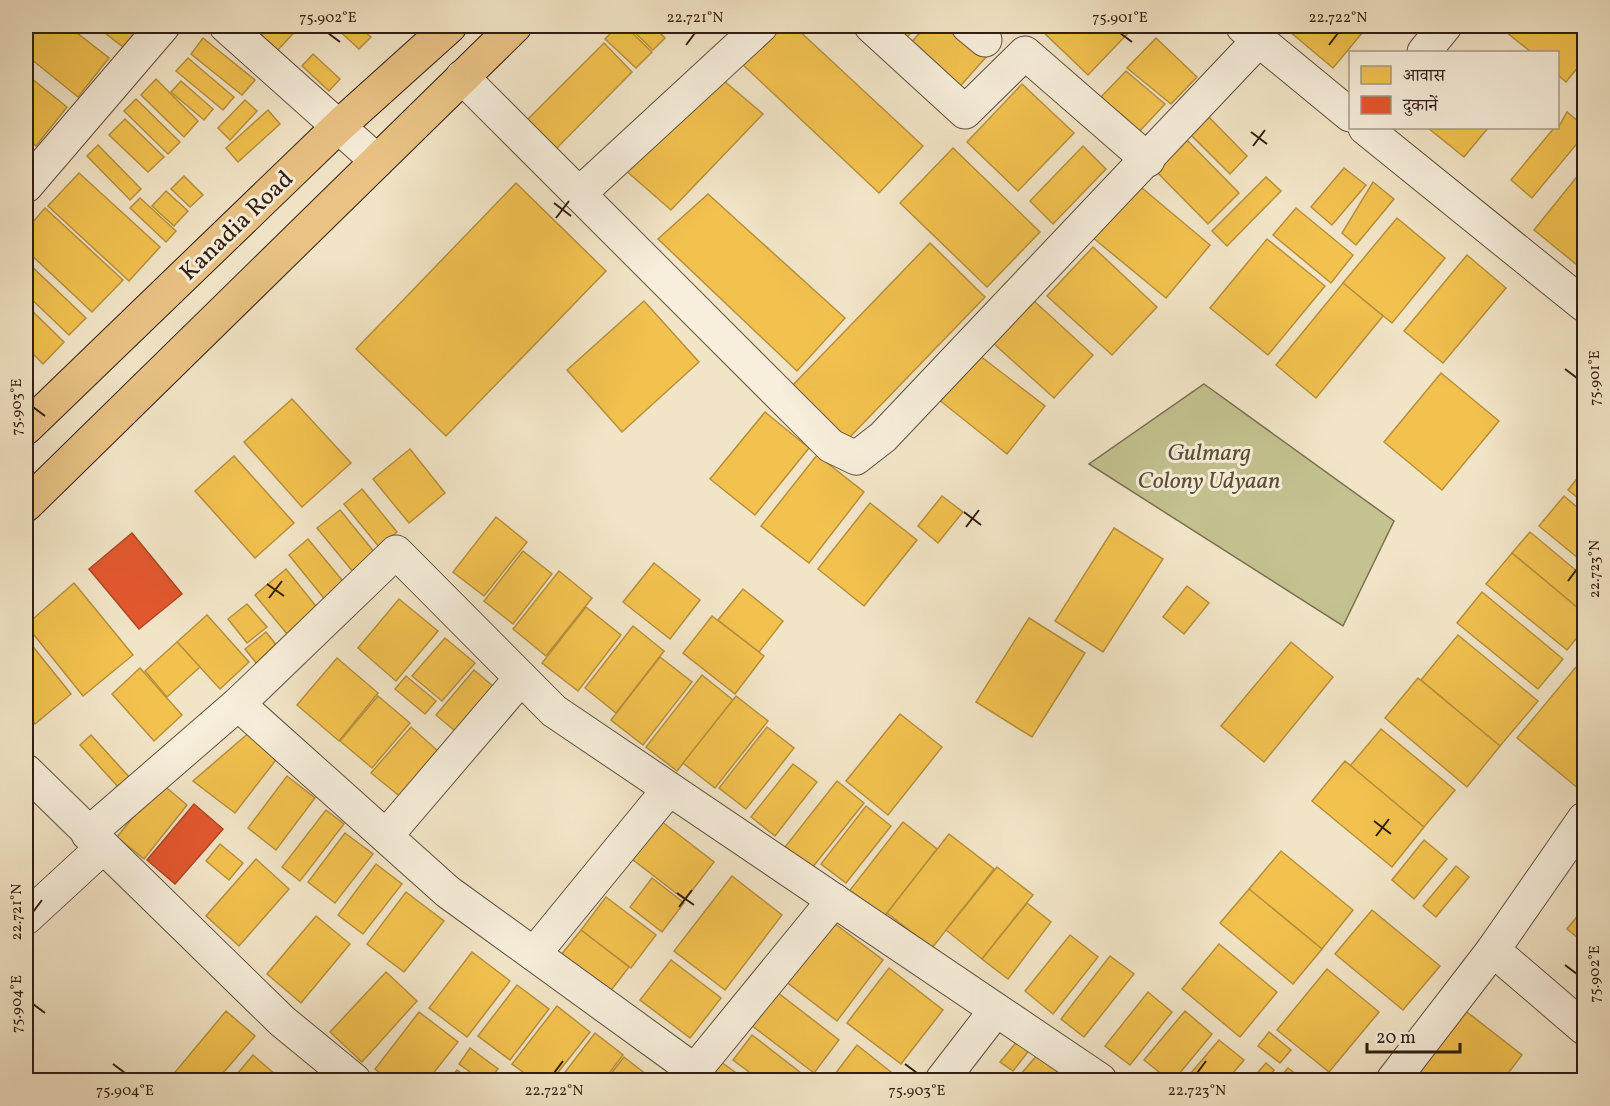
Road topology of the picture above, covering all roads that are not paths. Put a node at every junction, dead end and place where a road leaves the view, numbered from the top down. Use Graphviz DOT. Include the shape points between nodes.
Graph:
graph roads {
  1 [pos="163,26"];
  2 [pos="226,26"];
  3 [pos="450,26"];
  4 [pos="515,26"];
  5 [pos="760,26"];
  6 [pos="871,26"];
  7 [pos="1445,26"];
  8 [pos="1250,33"];
  9 [pos="1425,51"];
  10 [pos="462,77"];
  11 [pos="1349,114"];
  12 [pos="339,126"];
  13 [pos="1367,129"];
  14 [pos="1148,160"];
  15 [pos="377,161"];
  16 [pos="26,186"];
  17 [pos="579,194"];
  18 [pos="1584,305"];
  19 [pos="26,428"];
  20 [pos="26,505"];
  21 [pos="521,678"];
  22 [pos="238,704"];
  23 [pos="26,771"];
  24 [pos="669,789"];
  25 [pos="1584,819"];
  26 [pos="386,836"];
  27 [pos="95,841"];
  28 [pos="834,900"];
  29 [pos="26,918"];
  30 [pos="1493,950"];
  31 [pos="534,954"];
  32 [pos="996,1010"];
  33 [pos="1584,1028"];
  34 [pos="691,1076"];
  35 [pos="354,1080"];
  36 [pos="942,1080"];
  37 [pos="1100,1080"];
  38 [pos="1393,1080"];
  1 -- 16 [label="street"];
  2 -- 12 [label="street"];
  3 -- 12 [label="main road, Kanadia Road"];
  4 -- 10 [label="main road"];
  5 -- 17 [label="street"];
  6 -- 14 [label="street" via="965,112 1025,54"];
  7 -- 9 [label="street"];
  8 -- 11 [label="street"];
  8 -- 14 [label="street"];
  10 -- 15 [label="main road"];
  10 -- 17 [label="street"];
  12 -- 15 [label="street"];
  12 -- 19 [label="main road, Kanadia Road"];
  13 -- 18 [label="street"];
  14 -- 17 [label="street" via="883,437 856,458 831,446"];
  15 -- 20 [label="main road"];
  21 -- 22 [label="street" via="396,552"];
  21 -- 24 [label="street" via="554,711"];
  21 -- 26 [label="street"];
  22 -- 26 [label="street"];
  22 -- 27 [label="street"];
  23 -- 27 [label="street"];
  24 -- 28 [label="street"];
  24 -- 31 [label="street"];
  25 -- 30 [label="street"];
  26 -- 31 [label="street" via="448,892"];
  27 -- 29 [label="street"];
  27 -- 35 [label="street" via="282,1021"];
  28 -- 32 [label="street"];
  28 -- 34 [label="street"];
  30 -- 33 [label="street"];
  30 -- 38 [label="street"];
  31 -- 34 [label="street"];
  32 -- 36 [label="street"];
  32 -- 37 [label="street"];
}
